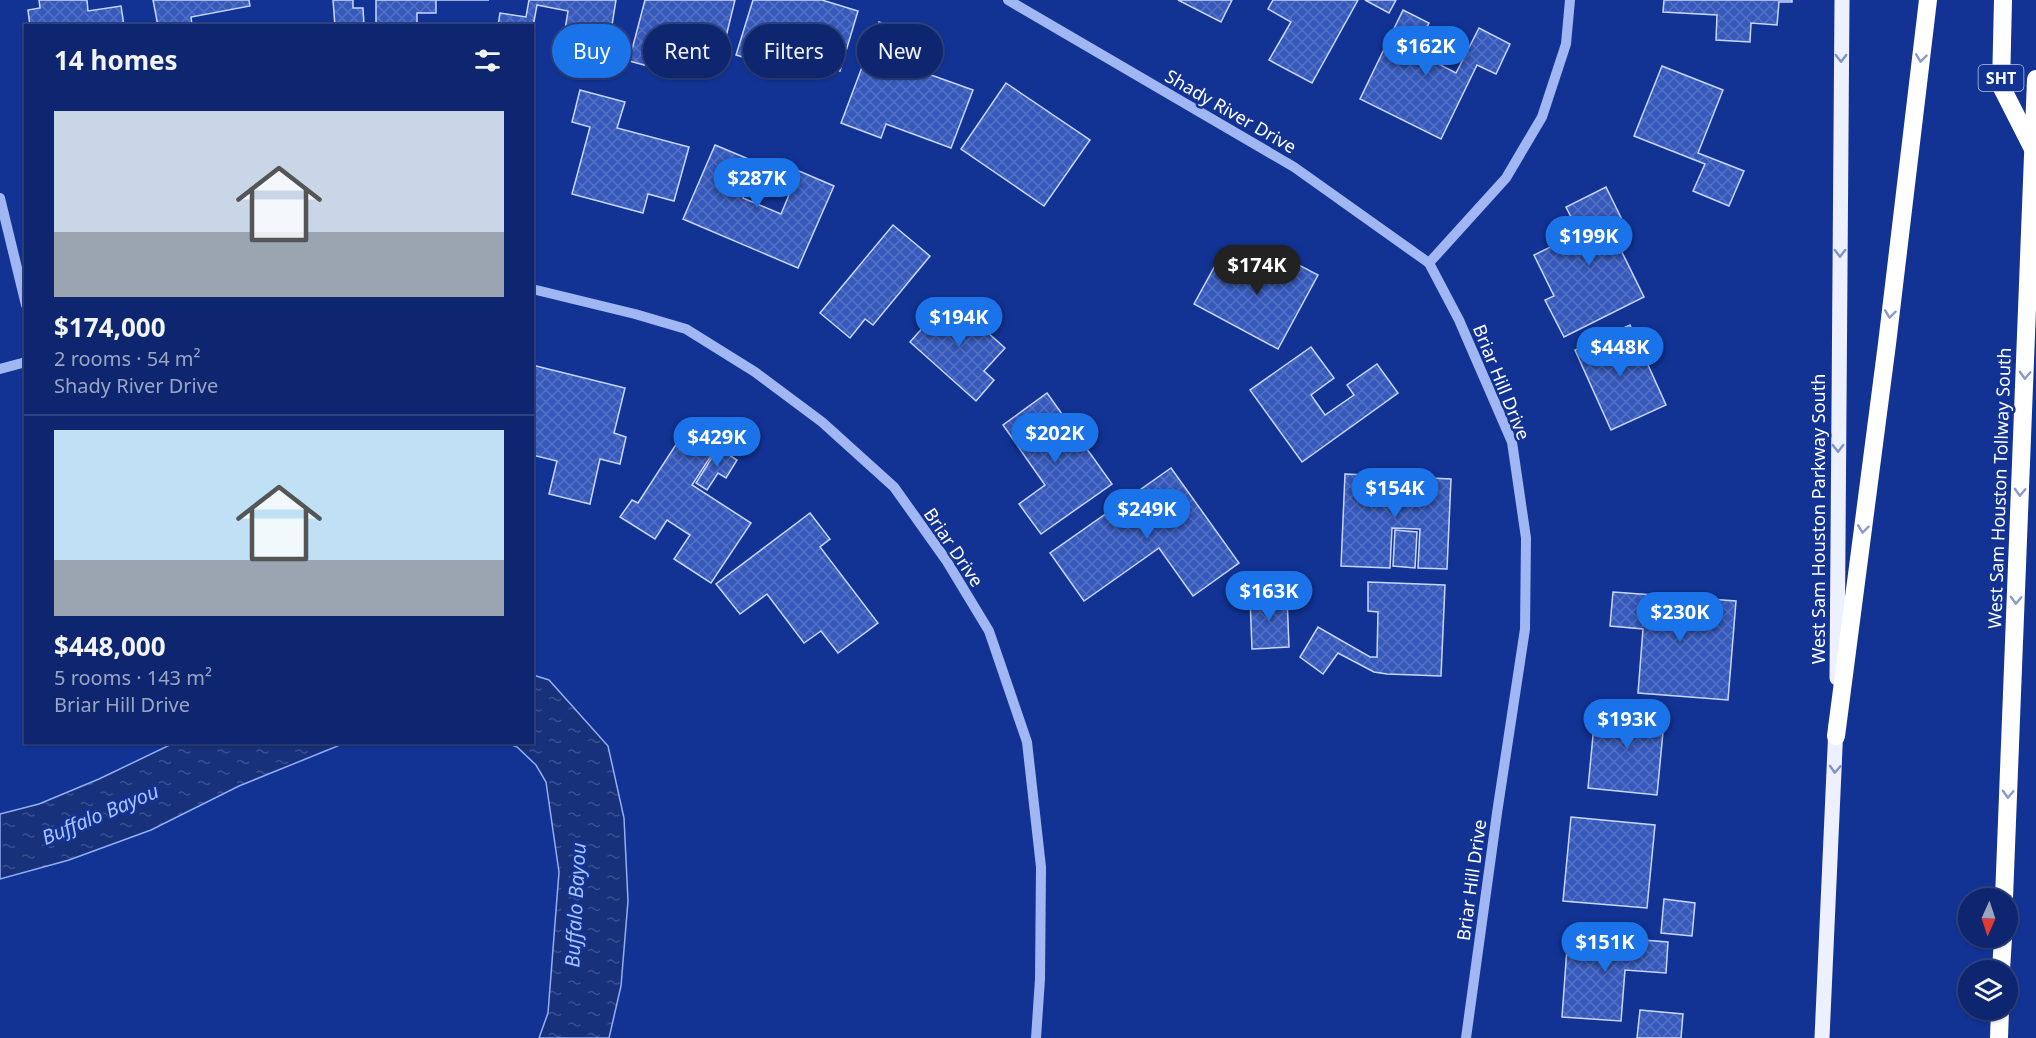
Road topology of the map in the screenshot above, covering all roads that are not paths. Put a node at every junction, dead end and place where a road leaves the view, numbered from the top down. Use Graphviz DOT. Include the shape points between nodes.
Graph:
graph roads {
  1 [pos="1008,0"];
  2 [pos="1570,0"];
  3 [pos="1842,0"];
  4 [pos="1928,0"];
  5 [pos="2003,0"];
  6 [pos="2036,79"];
  7 [pos="2033,148"];
  8 [pos="0,198"];
  9 [pos="1429,263"];
  10 [pos="534,289"];
  11 [pos="24,297"];
  12 [pos="24,363"];
  13 [pos="0,369"];
  14 [pos="1836,736"];
  15 [pos="2004,888"];
  16 [pos="2000,1020"];
  17 [pos="1036,1038"];
  18 [pos="1466,1038"];
  19 [pos="1822,1038"];
  20 [pos="1999,1038"];
  1 -- 9 [label="street, Shady River Drive" via="1294,167"];
  2 -- 9 [label="street" via="1566,44 1542,117 1506,178"];
  3 -- 14 [label="main road, West Sam Houston Parkway South, one-way"];
  4 -- 14 [label="highway, one-way"];
  5 -- 7 [label="highway, SHT" via="2001,86"];
  6 -- 7 [label="highway, West Sam Houston Tollway South / SHT"];
  7 -- 15 [label="highway, West Sam Houston Tollway South / SHT, one-way"];
  8 -- 11 [label="street"];
  9 -- 18 [label="street, Briar Hill Drive" via="1459,320 1512,442 1526,538 1525,629"];
  10 -- 17 [label="street, Briar Drive" via="686,329 754,372 822,422 894,487 946,560 988,631 1028,742 1041,867"];
  12 -- 13 [label="street"];
  14 -- 19 [label="main road, West Sam Houston Parkway South, one-way"];
  16 -- 20 [label="highway"];
}
